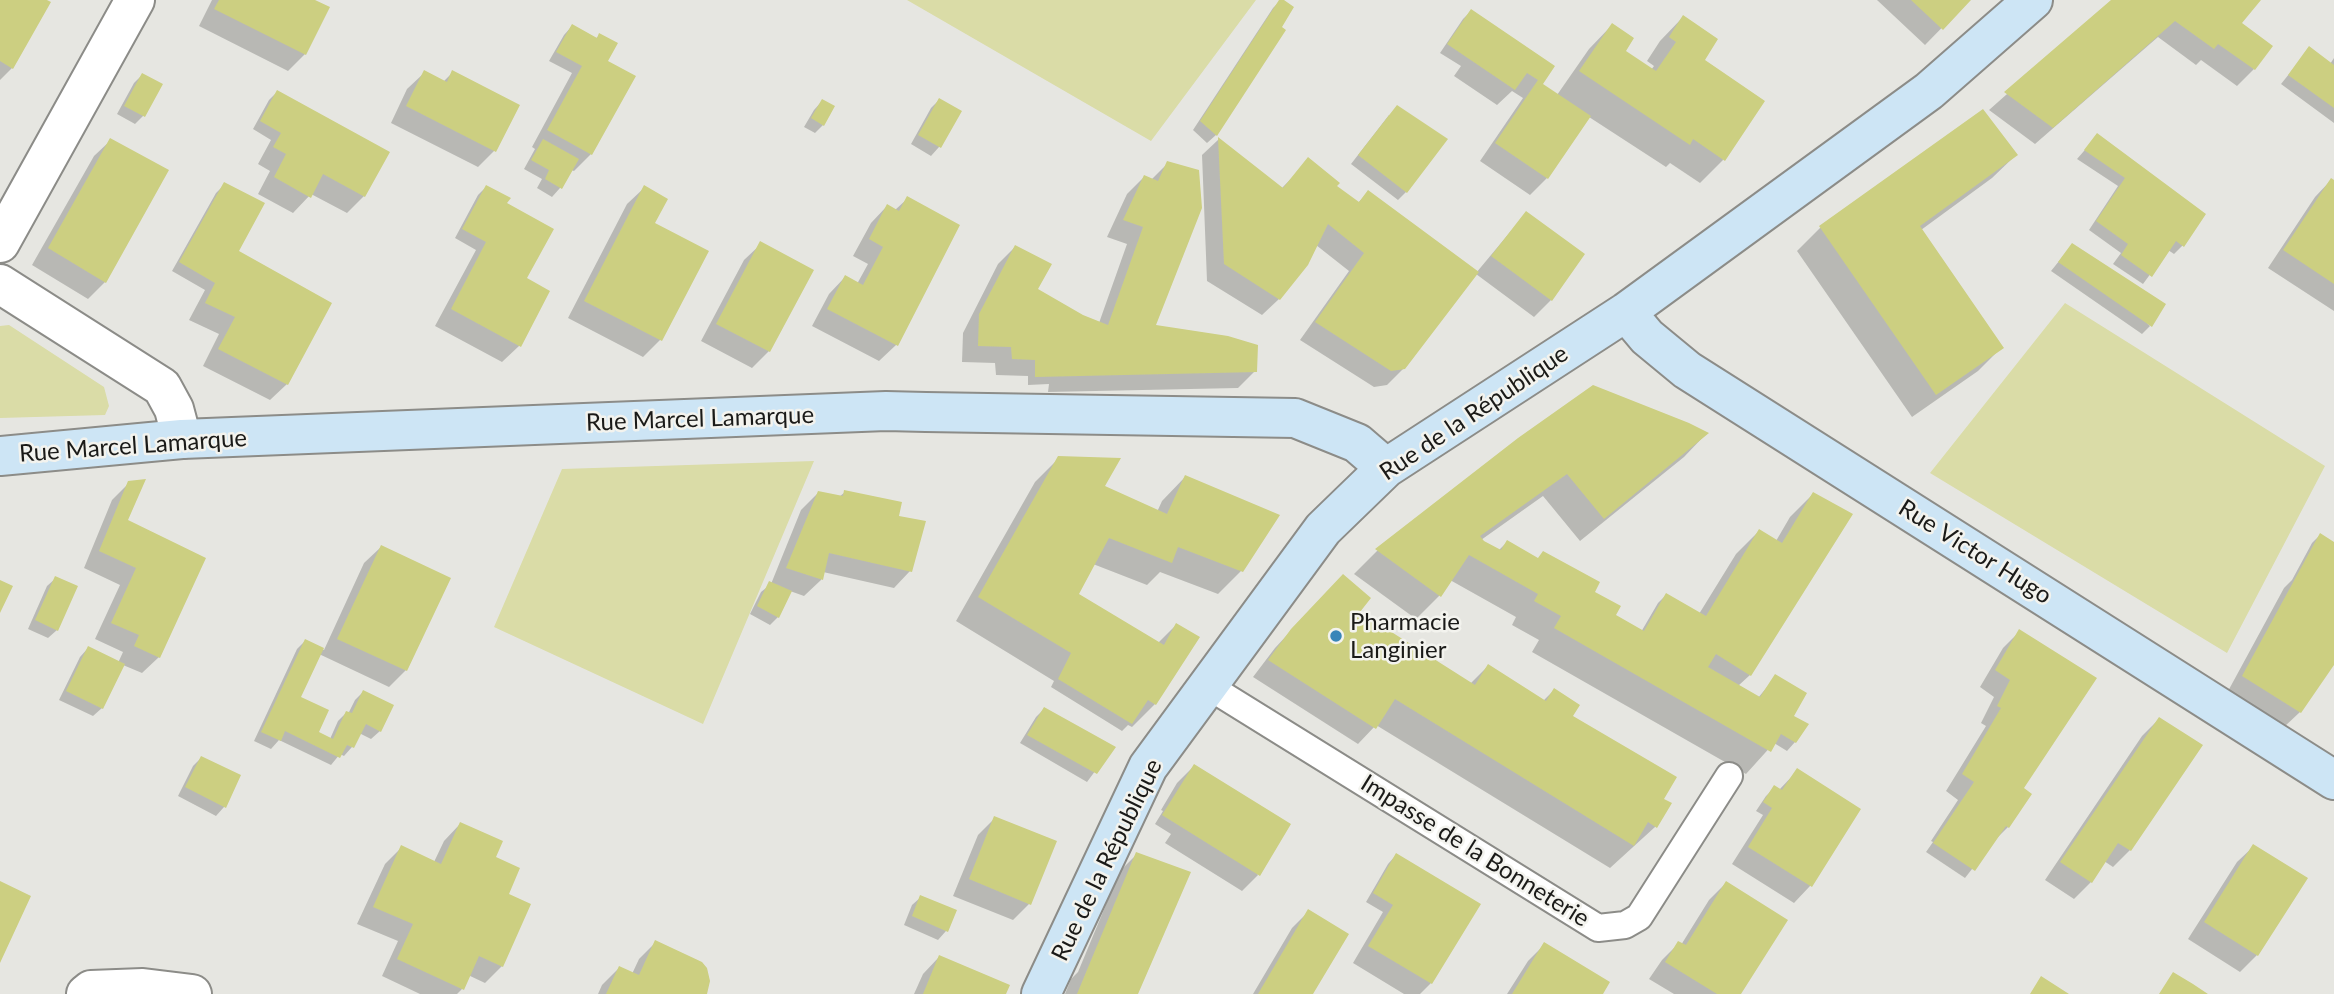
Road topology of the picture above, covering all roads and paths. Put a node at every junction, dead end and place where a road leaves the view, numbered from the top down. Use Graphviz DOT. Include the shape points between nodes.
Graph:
graph roads {
  1 [pos="135,0"];
  2 [pos="2033,0"];
  3 [pos="0,243"];
  4 [pos="0,284"];
  5 [pos="1626,312"];
  6 [pos="182,439"];
  7 [pos="0,456"];
  8 [pos="1386,468"];
  9 [pos="1208,686"];
  10 [pos="1729,776"];
  11 [pos="2334,780"];
  12 [pos="86,994"];
  13 [pos="192,994"];
  14 [pos="1041,994"];
  1 -- 3 [label="street"];
  2 -- 5 [label="street, Rue de la République" via="1929,90"];
  4 -- 6 [label="street" via="162,387"];
  5 -- 8 [label="street, Rue de la République"];
  5 -- 11 [label="street, Rue Victor Hugo" via="1647,337 1687,370"];
  6 -- 7 [label="street, Rue Marcel Lamarque"];
  6 -- 8 [label="street, Rue Marcel Lamarque" via="886,411 1295,418 1357,443"];
  8 -- 9 [label="street, Rue de la République" via="1323,529"];
  9 -- 10 [label="lane, Impasse de la Bonneterie" via="1598,928 1625,925 1639,917"];
  9 -- 14 [label="street, Rue de la République" via="1148,767"];
  12 -- 13 [label="street" via="144,988"];
}
